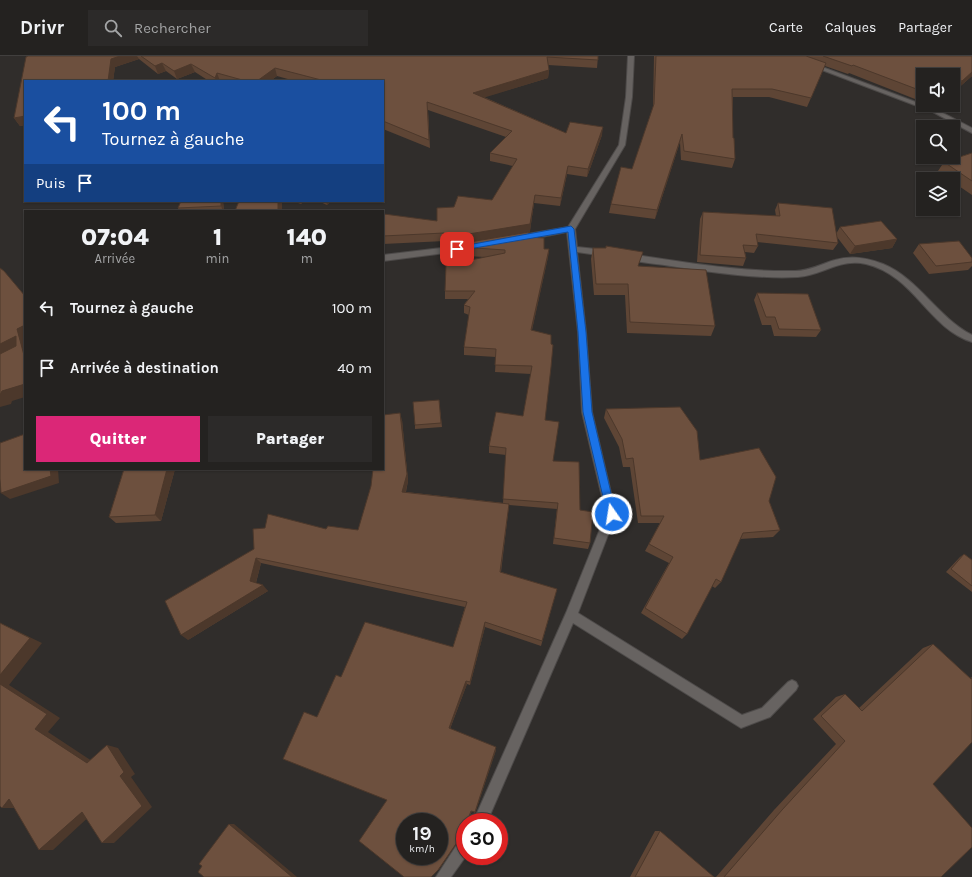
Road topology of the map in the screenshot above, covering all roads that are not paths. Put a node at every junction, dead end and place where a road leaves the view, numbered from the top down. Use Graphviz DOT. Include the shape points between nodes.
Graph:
graph roads {
  1 [pos="631,56"];
  2 [pos="788,56"];
  3 [pos="972,131"];
  4 [pos="571,229"];
  5 [pos="509,240"];
  6 [pos="463,248"];
  7 [pos="573,249"];
  8 [pos="384,258"];
  9 [pos="972,339"];
  10 [pos="571,616"];
  11 [pos="792,686"];
  12 [pos="484,813"];
  13 [pos="456,858"];
  14 [pos="443,877"];
  1 -- 4 [label="street" via="630,97 622,146"];
  2 -- 3 [label="street" via="935,111"];
  4 -- 5 [label="street"];
  4 -- 7 [label="street"];
  6 -- 8 [label="street"];
  7 -- 9 [label="street" via="747,274 797,274 823,269 840,261 866,261 882,266 897,275 949,324"];
  7 -- 10 [label="street" via="588,412 612,514"];
  10 -- 11 [label="street" via="741,722 766,713"];
  10 -- 12 [label="street"];
  13 -- 14 [label="street"];
}
